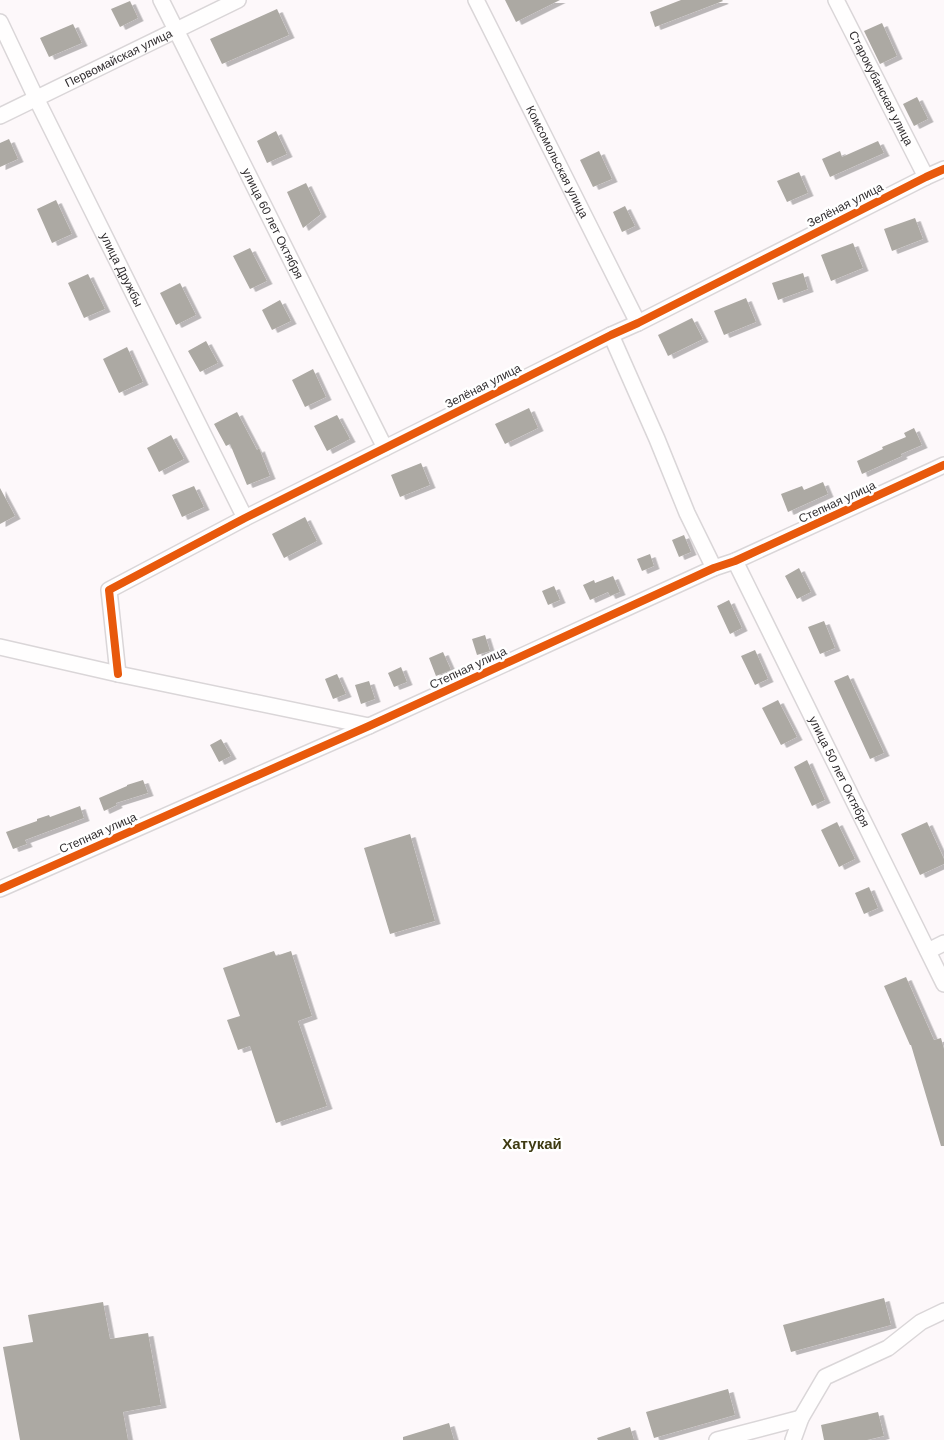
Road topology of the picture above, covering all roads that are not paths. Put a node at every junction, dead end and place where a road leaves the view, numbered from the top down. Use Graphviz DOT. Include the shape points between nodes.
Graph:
graph roads {
  1 [pos="161,0"];
  2 [pos="238,0"];
  3 [pos="476,0"];
  4 [pos="836,0"];
  5 [pos="0,22"];
  6 [pos="176,30"];
  7 [pos="36,98"];
  8 [pos="0,116"];
  9 [pos="944,169"];
  10 [pos="926,177"];
  11 [pos="638,323"];
  12 [pos="611,335"];
  13 [pos="385,448"];
  14 [pos="944,465"];
  15 [pos="245,518"];
  16 [pos="736,560"];
  17 [pos="714,568"];
  18 [pos="0,646"];
  19 [pos="118,674"];
  20 [pos="369,726"];
  21 [pos="0,889"];
  22 [pos="944,943"];
  23 [pos="928,951"];
  24 [pos="944,984"];
  25 [pos="944,1311"];
  26 [pos="801,1418"];
  27 [pos="716,1440"];
  28 [pos="793,1440"];
  1 -- 6 [label="street, улица 60 лет Октября"];
  2 -- 6 [label="street, Первомайская улица"];
  3 -- 11 [label="street, Комсомольская улица"];
  4 -- 10 [label="street, Старокубанская улица"];
  5 -- 7 [label="street, улица Дружбы"];
  6 -- 7 [label="street, Первомайская улица"];
  6 -- 13 [label="street, улица 60 лет Октября"];
  7 -- 8 [label="street, Первомайская улица"];
  7 -- 15 [label="street, улица Дружбы"];
  9 -- 10 [label="street, Зелёная улица"];
  10 -- 11 [label="street, Зелёная улица"];
  11 -- 12 [label="street, Зелёная улица"];
  12 -- 13 [label="street, Зелёная улица"];
  12 -- 17 [label="street"];
  13 -- 15 [label="street, Зелёная улица"];
  14 -- 16 [label="street, Степная улица"];
  15 -- 19 [label="street, Зелёная улица" via="109,590"];
  16 -- 17 [label="street, Степная улица"];
  16 -- 23 [label="street, улица 50 лет Октября"];
  17 -- 20 [label="street, Степная улица"];
  18 -- 19 [label="street"];
  19 -- 20 [label="street"];
  20 -- 21 [label="street, Степная улица"];
  22 -- 23 [label="street"];
  23 -- 24 [label="street, улица 50 лет Октября"];
  25 -- 26 [label="street" via="921,1322 888,1348 825,1378"];
  26 -- 27 [label="street"];
  26 -- 28 [label="street"];
}
